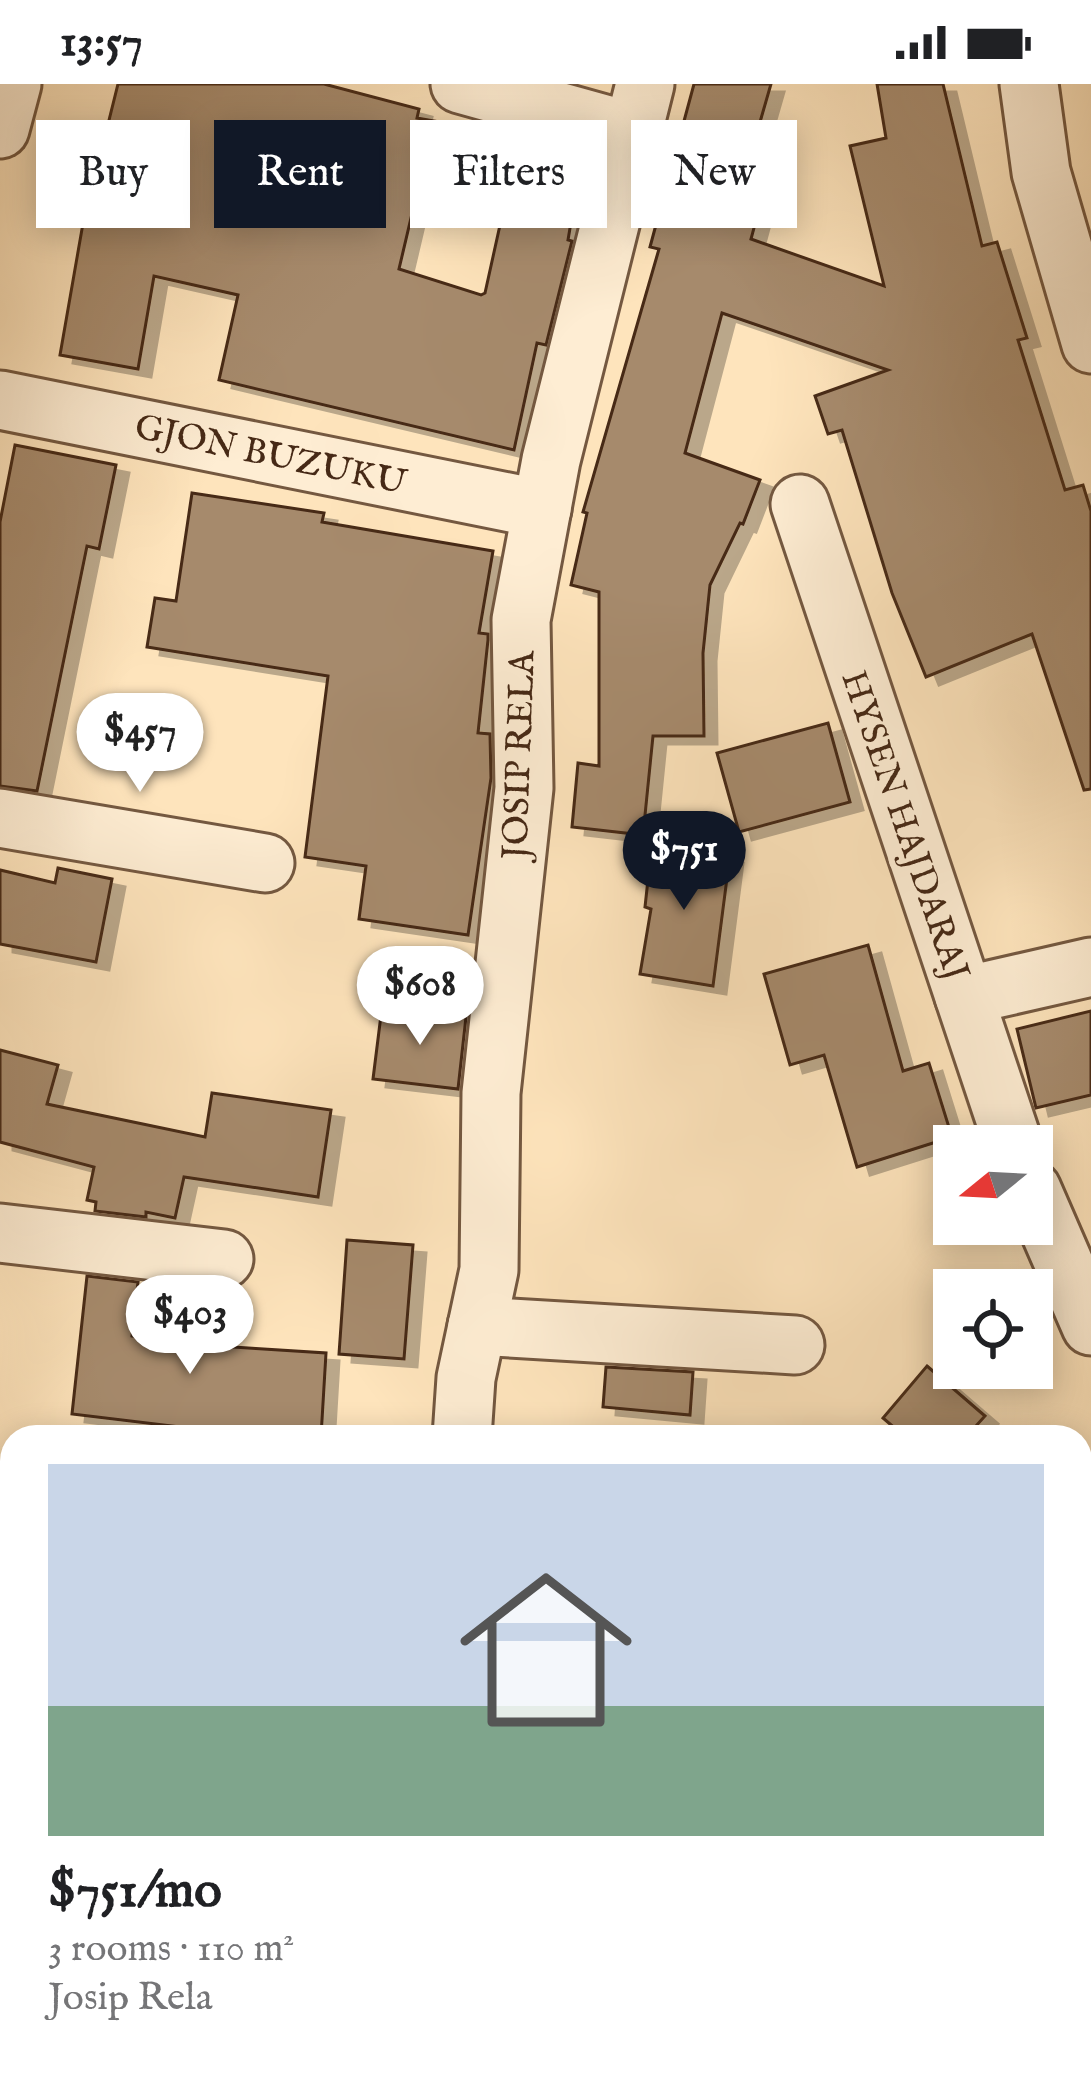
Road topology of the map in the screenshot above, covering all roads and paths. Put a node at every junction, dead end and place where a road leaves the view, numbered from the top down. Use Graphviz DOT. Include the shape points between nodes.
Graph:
graph roads {
  1 [pos="12,84"];
  2 [pos="460,84"];
  3 [pos="1029,84"];
  4 [pos="639,108"];
  5 [pos="0,129"];
  6 [pos="1091,344"];
  7 [pos="0,400"];
  8 [pos="800,505"];
  9 [pos="542,509"];
  10 [pos="0,818"];
  11 [pos="265,863"];
  12 [pos="1091,967"];
  13 [pos="964,996"];
  14 [pos="1007,1125"];
  15 [pos="0,1233"];
  16 [pos="1053,1242"];
  17 [pos="224,1259"];
  18 [pos="477,1326"];
  19 [pos="1091,1326"];
  20 [pos="795,1345"];
  21 [pos="463,1425"];
  1 -- 5 [label="street"];
  2 -- 4 [label="street"];
  3 -- 6 [label="street" via="1041,172"];
  4 -- 9 [label="street, JOSIP RELA"];
  7 -- 9 [label="street, GJON BUZUKU"];
  8 -- 13 [label="street, HYSEN HAJDARAJ"];
  9 -- 18 [label="street, JOSIP RELA" via="521,620 524,788 490,1093 489,1270"];
  10 -- 11 [label="street"];
  12 -- 13 [label="street"];
  13 -- 14 [label="street, HYSEN HAJDARAJ"];
  15 -- 17 [label="street"];
  16 -- 19 [label="street"];
  18 -- 20 [label="street"];
  18 -- 21 [label="street, JOSIP RELA"];
}
